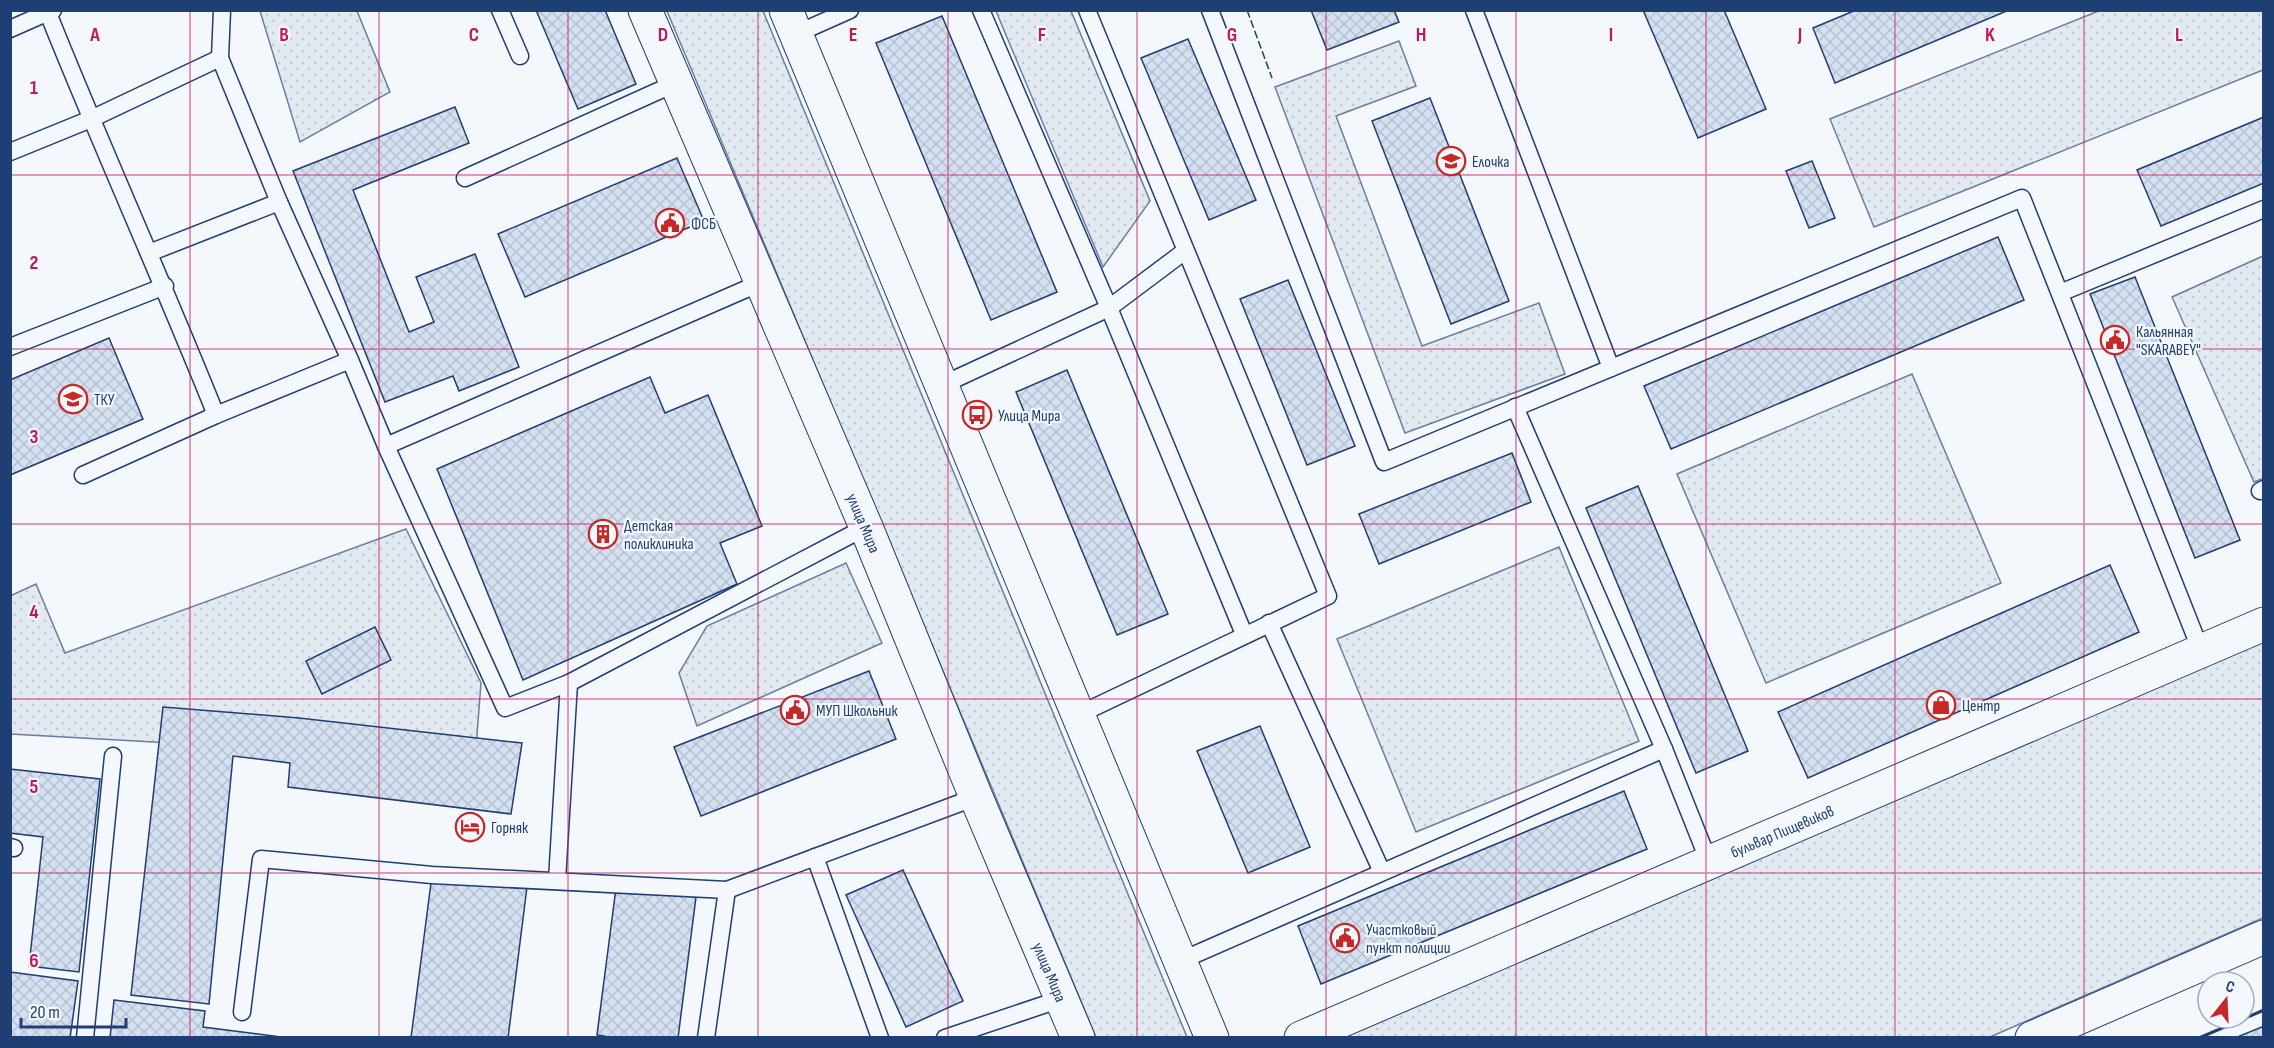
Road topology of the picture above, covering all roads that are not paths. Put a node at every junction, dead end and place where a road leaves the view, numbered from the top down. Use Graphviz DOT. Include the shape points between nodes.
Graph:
graph roads {
  1 [pos="222,10"];
  2 [pos="500,10"];
  3 [pos="645,10"];
  4 [pos="850,10"];
  5 [pos="981,10"];
  6 [pos="1087,10"];
  7 [pos="1210,10"];
  8 [pos="1474,10"];
  9 [pos="50,12"];
  10 [pos="791,22"];
  11 [pos="10,29"];
  12 [pos="520,56"];
  13 [pos="220,58"];
  14 [pos="676,83"];
  15 [pos="91,118"];
  16 [pos="10,152"];
  17 [pos="465,178"];
  18 [pos="279,202"];
  19 [pos="2264,209"];
  20 [pos="1185,251"];
  21 [pos="149,253"];
  22 [pos="760,283"];
  23 [pos="165,286"];
  24 [pos="2060,293"];
  25 [pos="1109,308"];
  26 [pos="10,347"];
  27 [pos="350,360"];
  28 [pos="1611,368"];
  29 [pos="942,385"];
  30 [pos="1515,407"];
  31 [pos="216,415"];
  32 [pos="386,446"];
  33 [pos="83,475"];
  34 [pos="866,527"];
  35 [pos="1269,624"];
  36 [pos="2264,624"];
  37 [pos="1244,634"];
  38 [pos="2201,651"];
  39 [pos="568,683"];
  40 [pos="1078,715"];
  41 [pos="1664,749"];
  42 [pos="113,756"];
  43 [pos="976,797"];
  44 [pos="815,857"];
  45 [pos="1709,862"];
  46 [pos="1382,872"];
  47 [pos="557,880"];
  48 [pos="727,890"];
  49 [pos="2264,937"];
  50 [pos="1180,961"];
  51 [pos="1061,999"];
  52 [pos="242,1012"];
  53 [pos="85,1038"];
  54 [pos="706,1038"];
  55 [pos="880,1038"];
  56 [pos="945,1038"];
  57 [pos="1078,1038"];
  58 [pos="1212,1038"];
  59 [pos="1301,1038"];
  60 [pos="2032,1038"];
  1 -- 13 [label="lane"];
  2 -- 12 [label="lane"];
  3 -- 14 [label="main road, улица Мира"];
  4 -- 10 [label="lane"];
  5 -- 25 [label="lane"];
  6 -- 20 [label="lane"];
  7 -- 30 [label="lane" via="1384,462"];
  8 -- 28 [label="lane"];
  9 -- 11 [label="lane"];
  9 -- 15 [label="lane"];
  10 -- 29 [label="main road"];
  13 -- 15 [label="lane"];
  13 -- 18 [label="lane"];
  14 -- 17 [label="lane"];
  14 -- 22 [label="main road, улица Мира"];
  15 -- 16 [label="lane"];
  15 -- 21 [label="lane"];
  18 -- 21 [label="lane"];
  18 -- 27 [label="lane"];
  19 -- 24 [label="lane"];
  20 -- 25 [label="lane"];
  20 -- 35 [label="lane" via="1328,596"];
  21 -- 23 [label="lane"];
  22 -- 32 [label="lane"];
  22 -- 34 [label="main road, улица Мира"];
  23 -- 26 [label="lane"];
  23 -- 31 [label="lane"];
  24 -- 28 [label="lane" via="2022,198"];
  24 -- 38 [label="lane"];
  25 -- 29 [label="lane"];
  25 -- 37 [label="lane"];
  27 -- 31 [label="lane"];
  27 -- 32 [label="lane"];
  28 -- 30 [label="lane"];
  29 -- 40 [label="main road"];
  30 -- 41 [label="lane"];
  31 -- 33 [label="lane"];
  32 -- 39 [label="lane" via="505,708"];
  34 -- 39 [label="lane"];
  34 -- 43 [label="main road, улица Мира"];
  35 -- 37 [label="lane"];
  35 -- 46 [label="lane"];
  36 -- 38 [label="main road, бульвар Пищевиков"];
  37 -- 40 [label="lane"];
  38 -- 45 [label="main road, бульвар Пищевиков"];
  39 -- 47 [label="lane"];
  40 -- 50 [label="main road"];
  41 -- 45 [label="lane"];
  41 -- 46 [label="lane"];
  42 -- 53 [label="lane"];
  43 -- 44 [label="lane"];
  43 -- 51 [label="main road, улица Мира"];
  44 -- 48 [label="lane"];
  44 -- 55 [label="lane"];
  45 -- 59 [label="main road, бульвар Пищевиков"];
  46 -- 50 [label="lane"];
  47 -- 48 [label="lane"];
  47 -- 52 [label="lane" via="432,875 261,859"];
  48 -- 54 [label="lane"];
  49 -- 60 [label="main road"];
  50 -- 58 [label="main road"];
  51 -- 56 [label="lane"];
  51 -- 57 [label="main road, улица Мира"];
}
